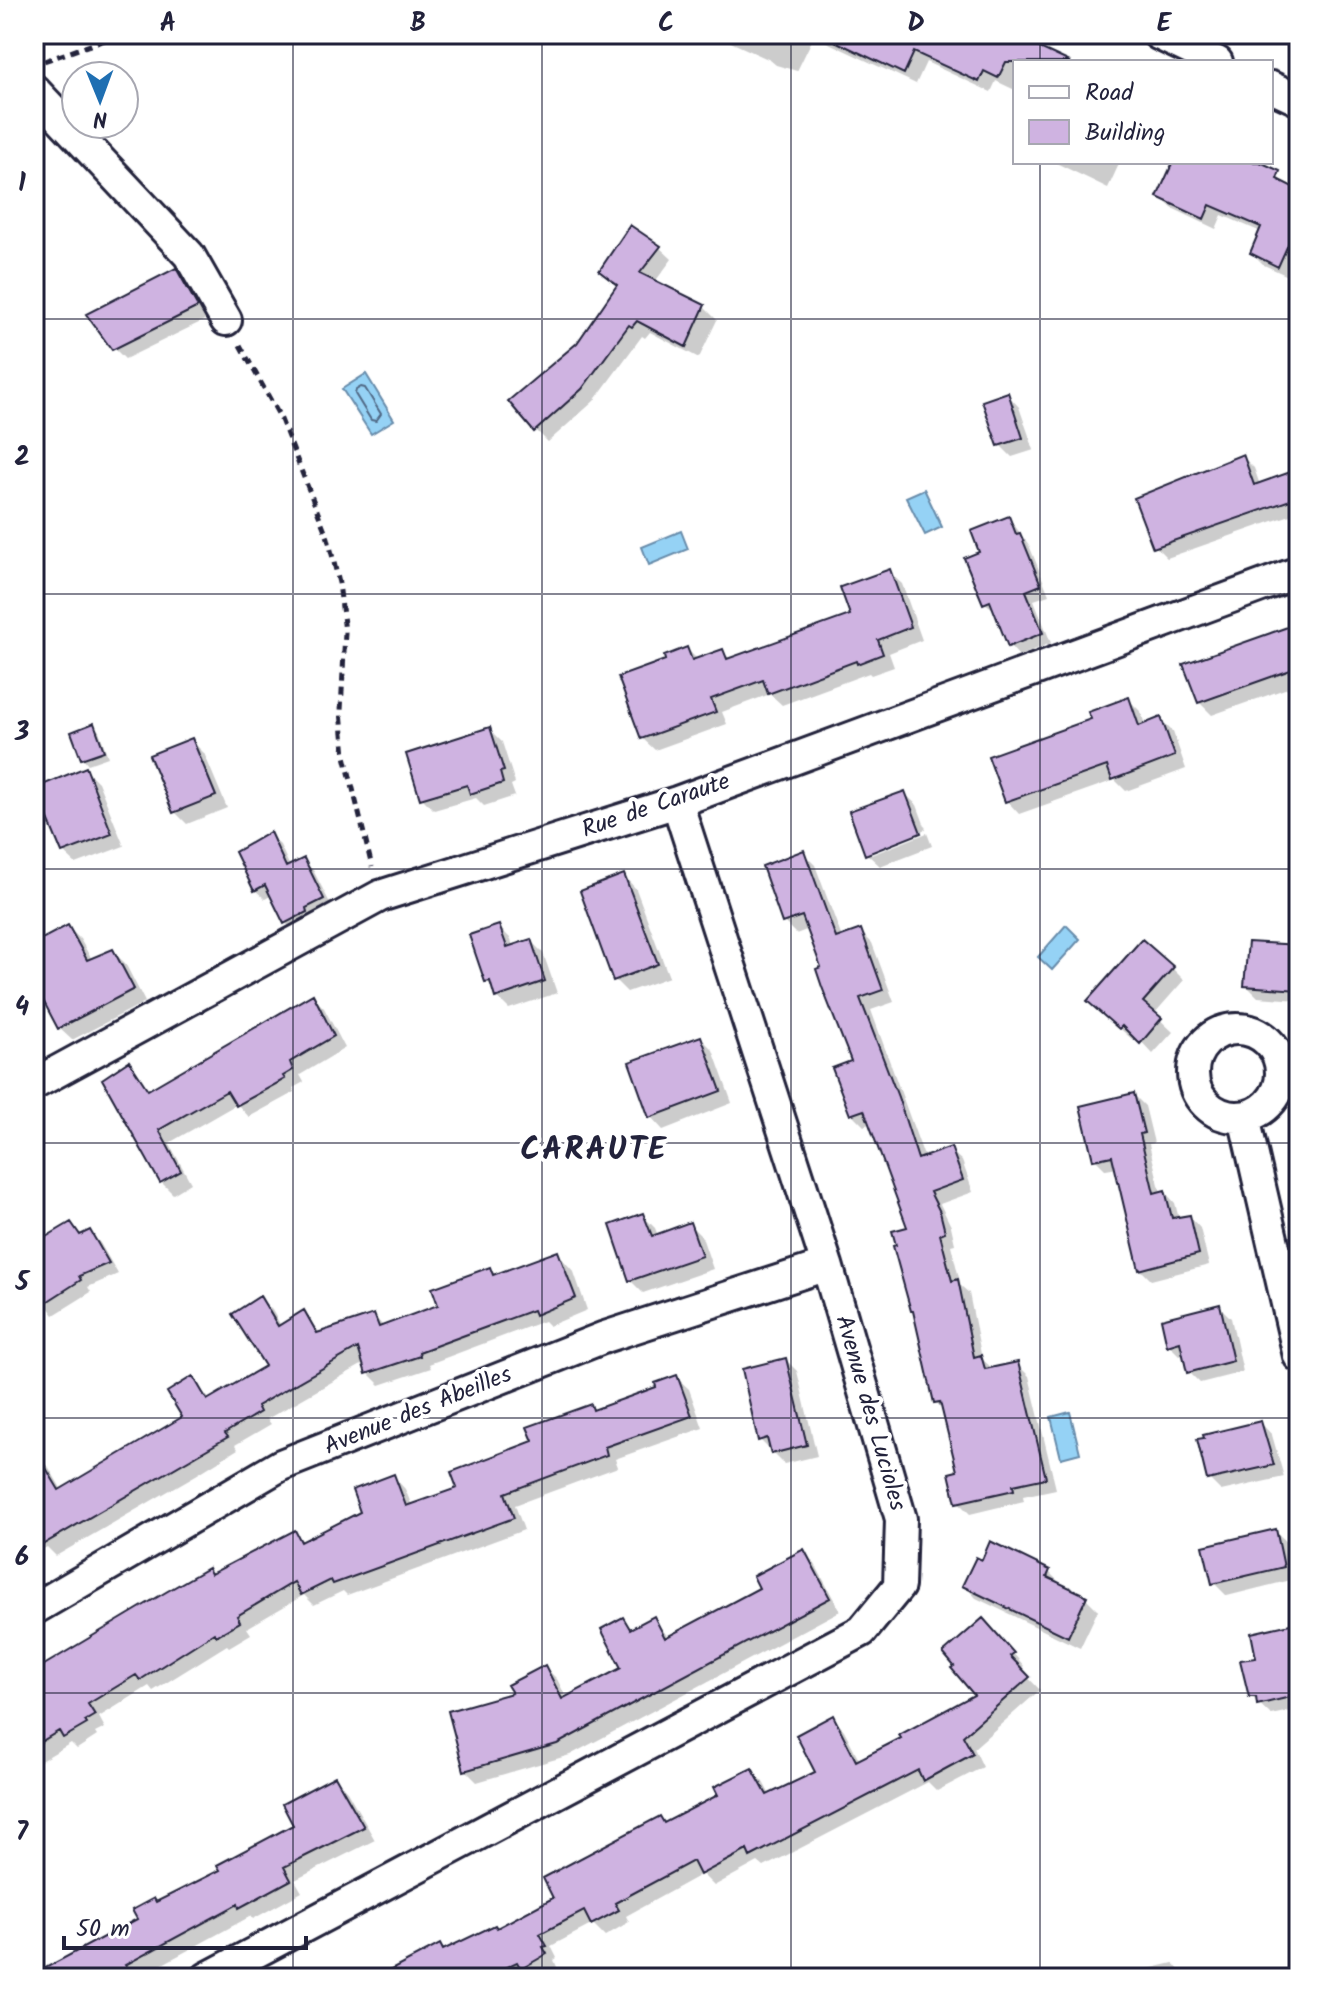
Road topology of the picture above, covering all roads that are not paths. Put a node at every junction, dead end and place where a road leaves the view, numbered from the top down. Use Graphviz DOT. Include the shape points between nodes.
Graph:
graph roads {
  1 [pos="1158,34"];
  2 [pos="1213,60"];
  3 [pos="1273,88"];
  4 [pos="34,90"];
  5 [pos="1299,100"];
  6 [pos="226,320"];
  7 [pos="1299,572"];
  8 [pos="677,802"];
  9 [pos="1290,1069"];
  10 [pos="34,1084"];
  11 [pos="1244,1117"];
  12 [pos="827,1265"];
  13 [pos="1299,1356"];
  14 [pos="34,1609"];
  15 [pos="207,1978"];
  1 -- 2 [label="street"];
  3 -- 5 [label="street"];
  4 -- 6 [label="street" via="189,255"];
  7 -- 8 [label="street, Rue de Caraute"];
  8 -- 10 [label="street, Rue de Caraute" via="380,896"];
  8 -- 12 [label="street, Avenue des Lucioles"];
  9 -- 11 [label="street" via="1264,1108"];
  9 -- 11 [label="street" via="1259,1034 1238,1028 1217,1032 1201,1046 1192,1065 1194,1086 1205,1104 1223,1115"];
  11 -- 13 [label="street"];
  12 -- 14 [label="street, Avenue des Abeilles" via="605,1337 281,1465"];
  12 -- 15 [label="street, Avenue des Lucioles" via="901,1519 899,1586 862,1631"];
}
